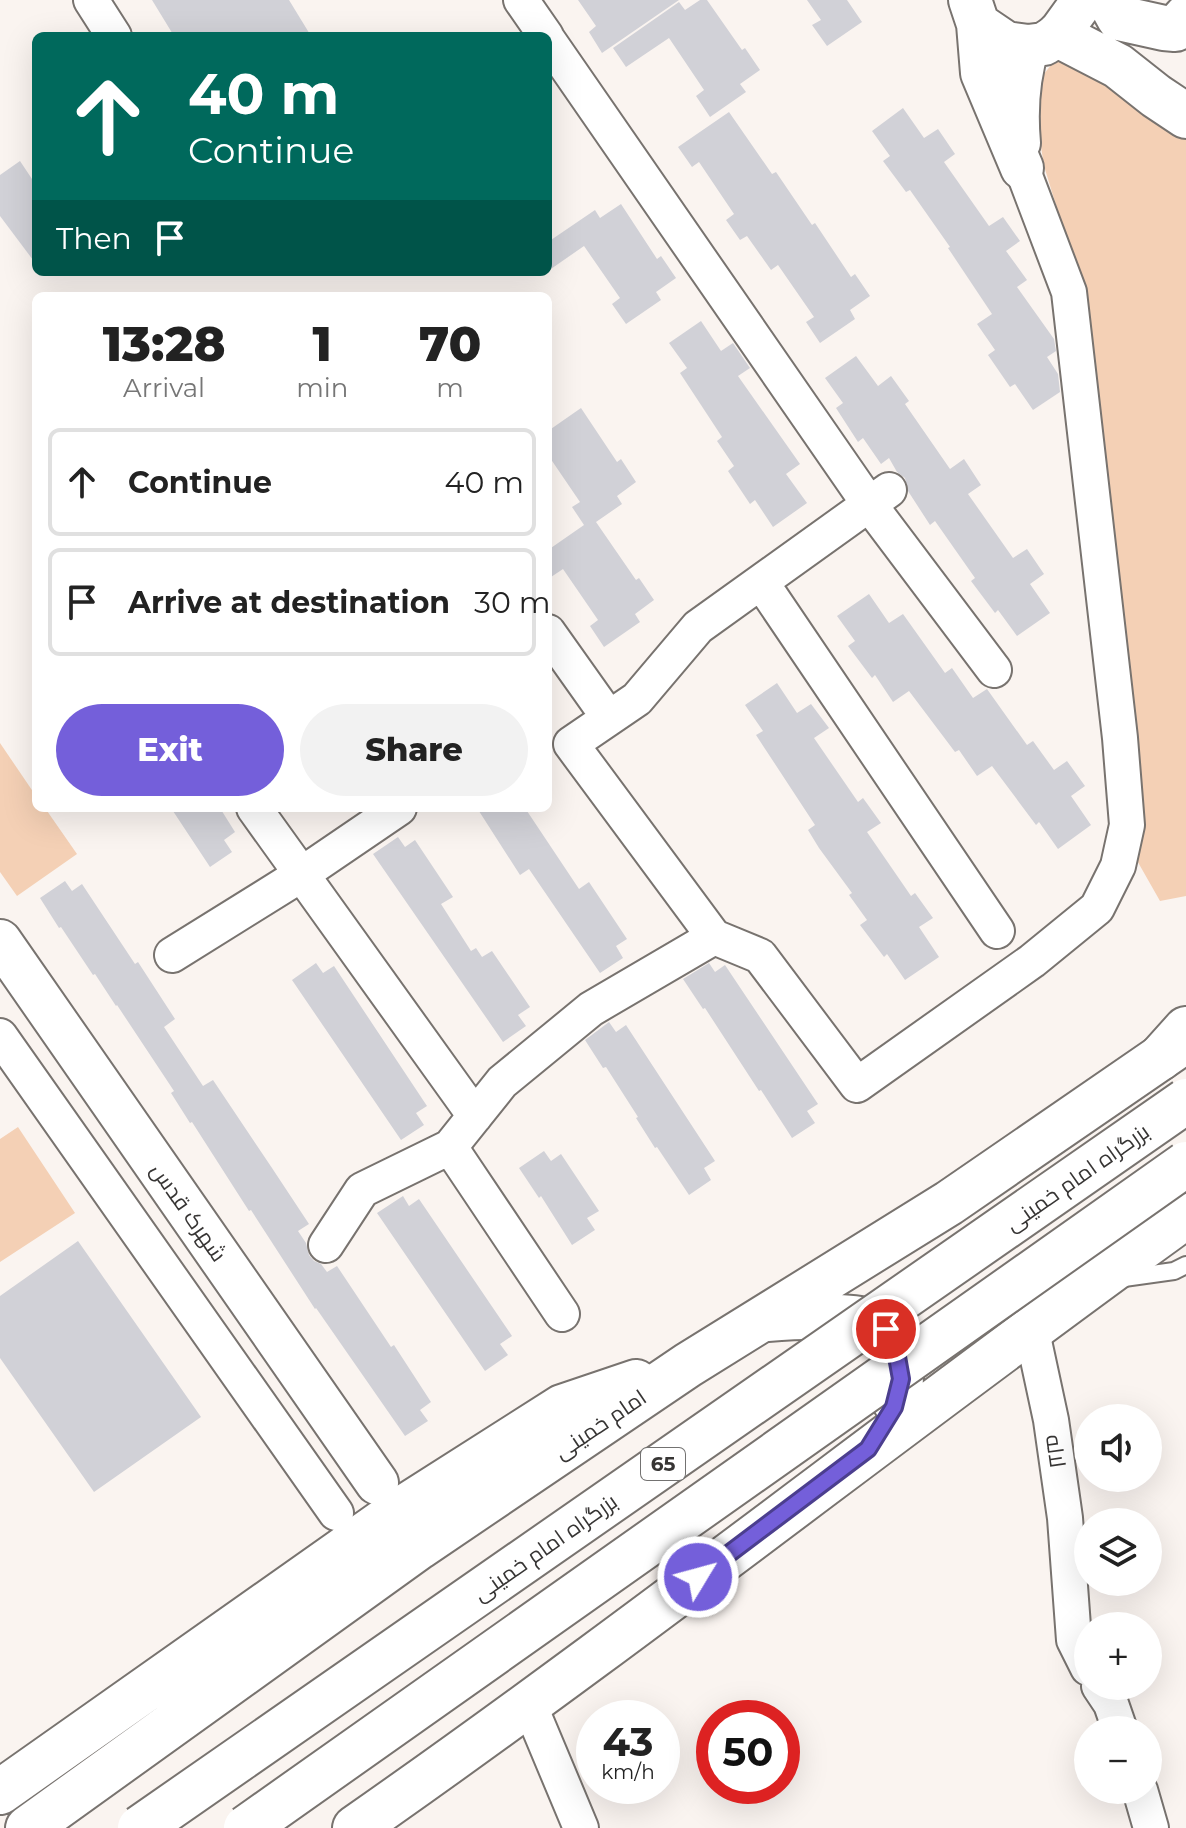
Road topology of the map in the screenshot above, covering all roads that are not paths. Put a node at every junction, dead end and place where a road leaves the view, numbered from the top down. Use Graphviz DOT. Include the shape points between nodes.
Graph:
graph roads {
  1 [pos="91,0"];
  2 [pos="521,0"];
  3 [pos="1109,0"];
  4 [pos="974,12"];
  5 [pos="1186,17"];
  6 [pos="1056,27"];
  7 [pos="111,32"];
  8 [pos="543,32"];
  9 [pos="552,45"];
  10 [pos="1186,116"];
  11 [pos="1022,168"];
  12 [pos="879,497"];
  13 [pos="761,582"];
  14 [pos="552,638"];
  15 [pos="994,670"];
  16 [pos="609,718"];
  17 [pos="560,746"];
  18 [pos="257,812"];
  19 [pos="393,812"];
  20 [pos="302,874"];
  21 [pos="997,931"];
  22 [pos="714,937"];
  23 [pos="0,941"];
  24 [pos="172,955"];
  25 [pos="0,1036"];
  26 [pos="1177,1042"];
  27 [pos="1186,1101"];
  28 [pos="475,1116"];
  29 [pos="450,1147"];
  30 [pos="1186,1164"];
  31 [pos="1186,1216"];
  32 [pos="326,1245"];
  33 [pos="1186,1265"];
  34 [pos="1095,1282"];
  35 [pos="562,1314"];
  36 [pos="764,1319"];
  37 [pos="1031,1327"];
  38 [pos="688,1365"];
  39 [pos="868,1449"];
  40 [pos="377,1483"];
  41 [pos="336,1513"];
  42 [pos="1074,1640"];
  43 [pos="529,1704"];
  44 [pos="0,1792"];
  45 [pos="1144,1804"];
  46 [pos="28,1828"];
  47 [pos="140,1828"];
  48 [pos="246,1828"];
  49 [pos="355,1828"];
  50 [pos="581,1828"];
  51 [pos="1151,1828"];
  1 -- 7 [label="street"];
  2 -- 8 [label="street"];
  3 -- 5 [label="main road" via="1119,18 1164,28 1175,29"];
  4 -- 6 [label="street" via="1006,43"];
  4 -- 11 [label="street" via="982,73"];
  6 -- 10 [label="main road"];
  6 -- 11 [label="street" via="1022,65 1016,112"];
  9 -- 12 [label="street"];
  11 -- 22 [label="street" via="1069,292 1120,738 1127,825 1118,866 1097,908 1032,961 857,1085 760,956"];
  12 -- 13 [label="street"];
  12 -- 15 [label="street"];
  13 -- 16 [label="street" via="698,627 637,699"];
  13 -- 21 [label="street"];
  14 -- 16 [label="street"];
  16 -- 17 [label="street"];
  17 -- 22 [label="street"];
  18 -- 20 [label="street"];
  19 -- 20 [label="street"];
  20 -- 24 [label="street"];
  20 -- 28 [label="street"];
  22 -- 28 [label="street" via="591,1009 502,1082"];
  23 -- 40 [label="street, شهرک قدس"];
  25 -- 41 [label="street"];
  26 -- 36 [label="main road, امام خمینی" via="949,1203"];
  27 -- 47 [label="main road, بزرگراه امام خمینی / 65, bridge"];
  28 -- 29 [label="street"];
  29 -- 32 [label="street" via="362,1190"];
  29 -- 35 [label="street"];
  30 -- 48 [label="main road, 65, bridge"];
  31 -- 34 [label="main road"];
  33 -- 34 [label="lane"];
  34 -- 37 [label="main road"];
  36 -- 38 [label="main road, امام خمینی"];
  36 -- 39 [label="main road" via="858,1317 886,1329 894,1340 901,1379 894,1407"];
  37 -- 39 [label="main road"];
  37 -- 42 [label="street, لاله" via="1065,1518"];
  38 -- 44 [label="main road" via="562,1407 397,1512"];
  38 -- 46 [label="main road, امام خمینی" via="419,1547"];
  39 -- 43 [label="main road"];
  43 -- 49 [label="main road"];
  43 -- 50 [label="street"];
  45 -- 51 [label="street"];
}
